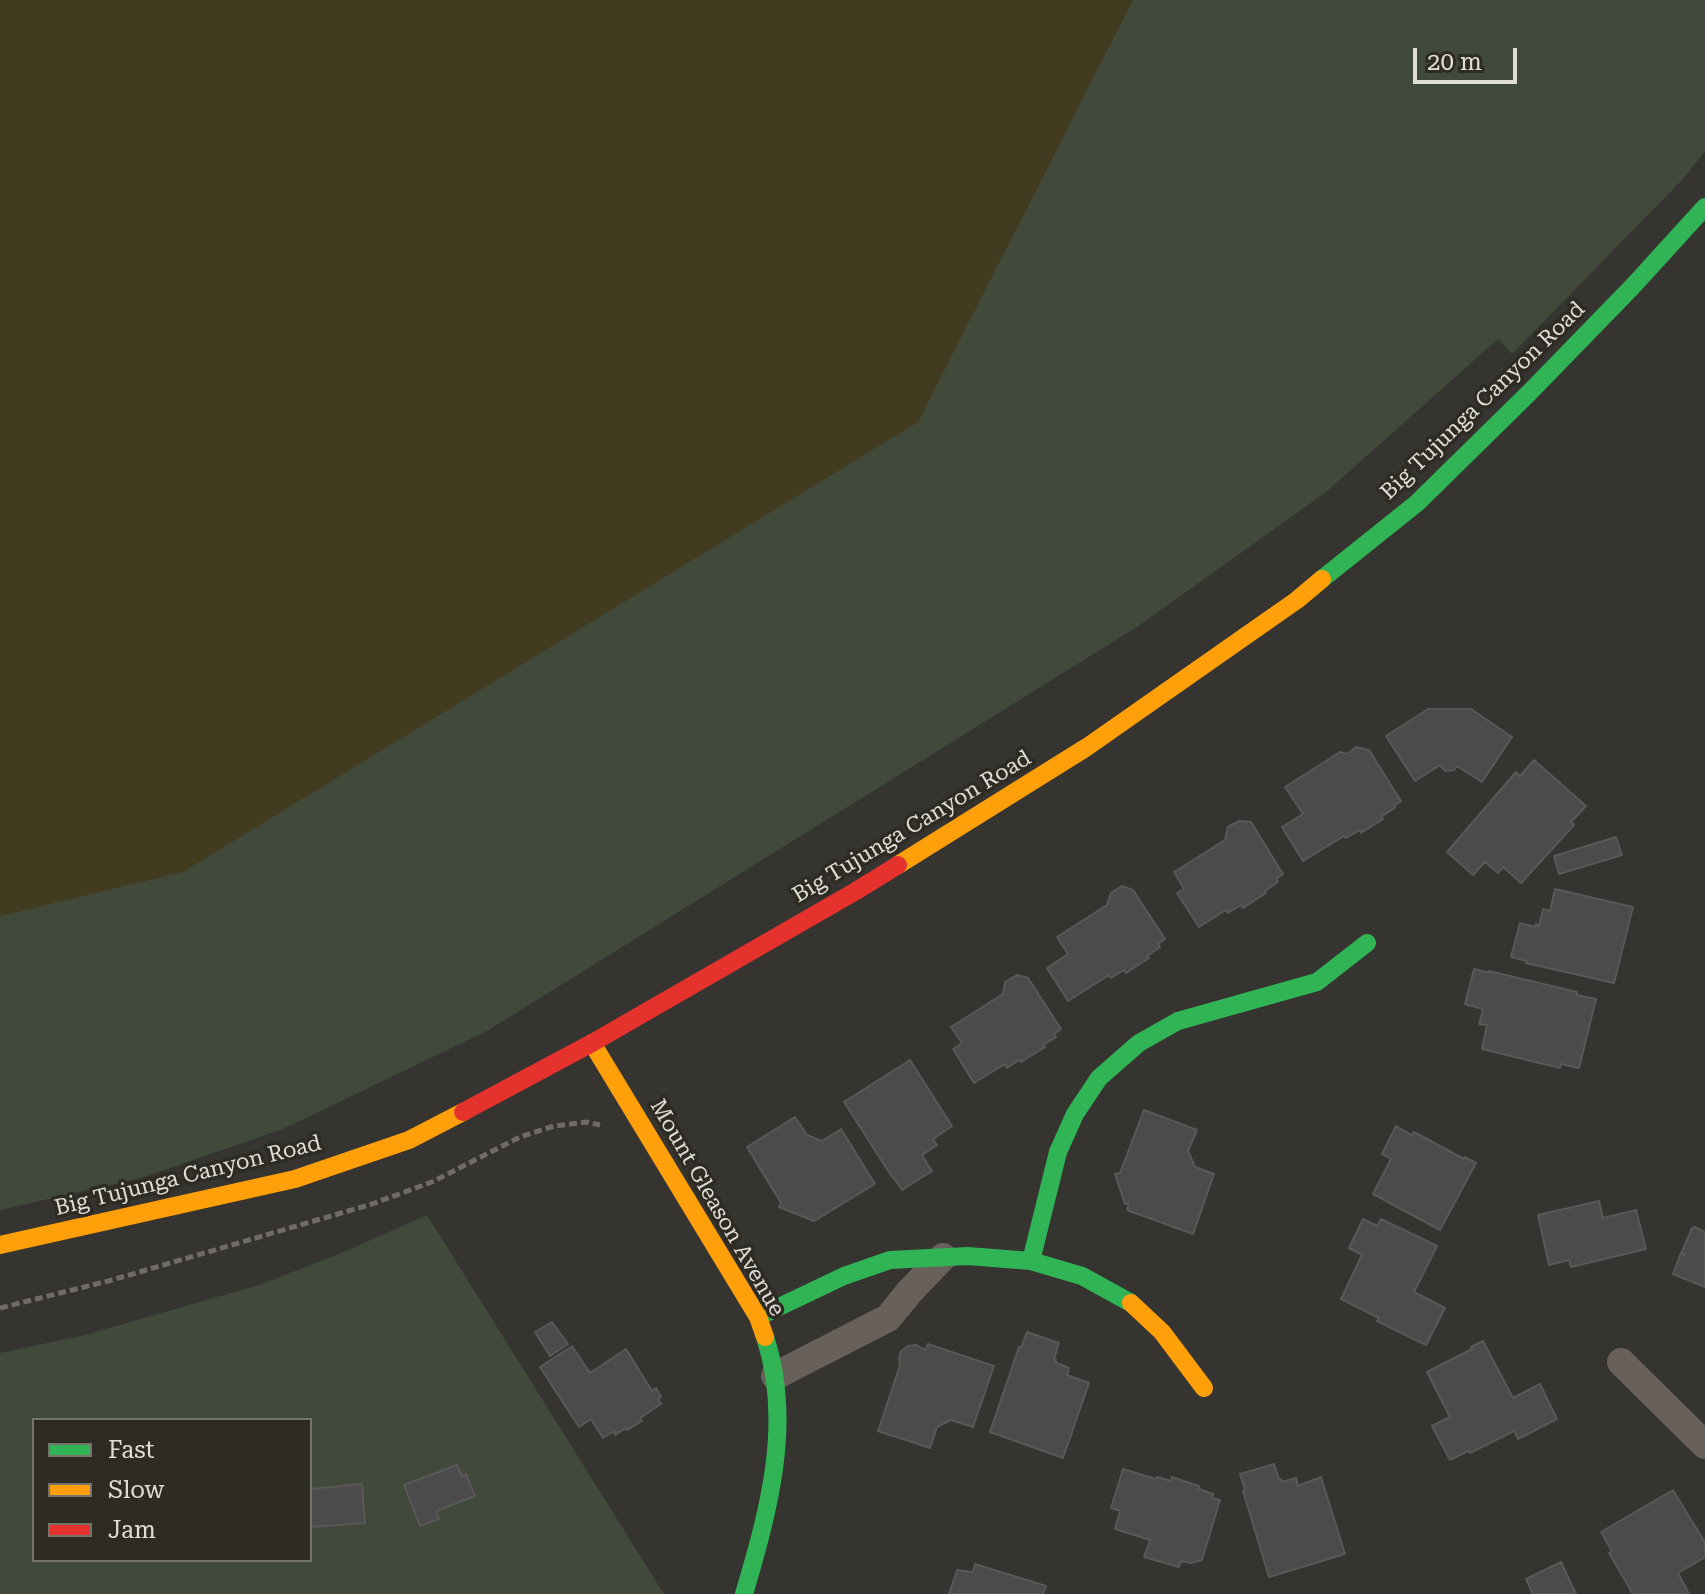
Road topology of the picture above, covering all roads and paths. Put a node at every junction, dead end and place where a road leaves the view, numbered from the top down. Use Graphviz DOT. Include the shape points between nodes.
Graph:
graph roads {
  1 [pos="1705,207"];
  2 [pos="1367,943"];
  3 [pos="592,1043"];
  4 [pos="643,1129"];
  5 [pos="0,1245"];
  6 [pos="943,1257"];
  7 [pos="1031,1261"];
  8 [pos="0,1308"];
  9 [pos="758,1317"];
  10 [pos="1621,1362"];
  11 [pos="775,1376"];
  12 [pos="1204,1388"];
  13 [pos="1705,1445"];
  14 [pos="744,1594"];
  1 -- 3 [label="street, Big Tujunga Canyon Road" via="1417,503 1297,600 1073,756 856,891"];
  2 -- 7 [label="street" via="1317,982 1178,1021 1139,1043 1099,1078 1058,1152"];
  3 -- 4 [label="street, Mount Gleason Avenue"];
  3 -- 5 [label="street, Big Tujunga Canyon Road" via="409,1140 295,1179"];
  4 -- 8 [label="path" via="587,1122 554,1126 372,1204"];
  4 -- 9 [label="street, Mount Gleason Avenue"];
  6 -- 7 [label="street"];
  6 -- 9 [label="street" via="890,1260"];
  6 -- 11 [label="street" via="888,1318"];
  7 -- 12 [label="street" via="1082,1276 1132,1304 1162,1332"];
  9 -- 11 [label="street, Mount Gleason Avenue"];
  10 -- 13 [label="street"];
  11 -- 14 [label="street, Mount Gleason Avenue" via="779,1429 773,1483"];
}
